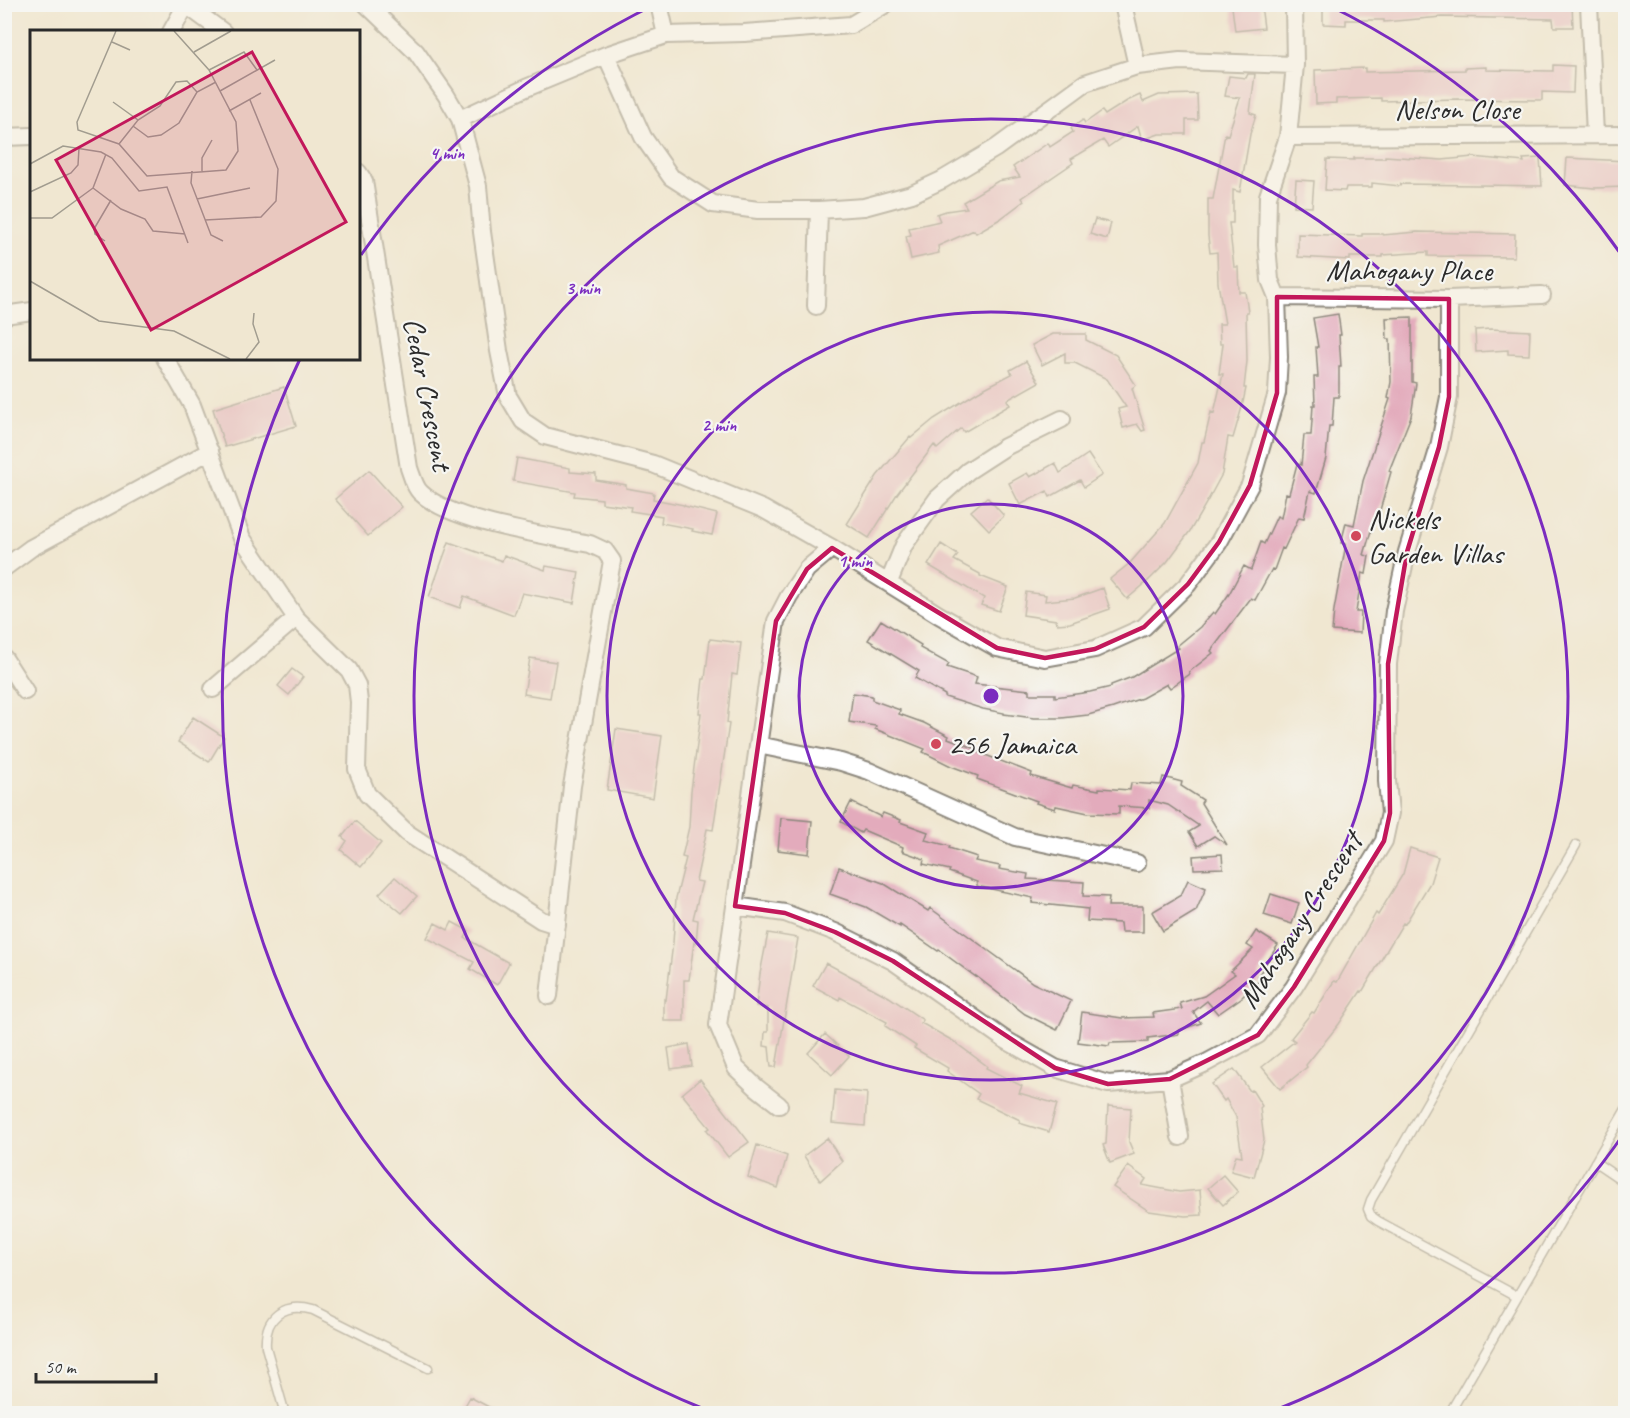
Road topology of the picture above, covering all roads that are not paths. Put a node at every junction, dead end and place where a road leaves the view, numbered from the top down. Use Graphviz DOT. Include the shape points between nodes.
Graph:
graph roads {
  1 [pos="366,4"];
  2 [pos="658,4"];
  3 [pos="886,4"];
  4 [pos="1123,4"];
  5 [pos="1294,4"];
  6 [pos="1590,4"];
  7 [pos="186,5"];
  8 [pos="172,30"];
  9 [pos="220,30"];
  10 [pos="666,35"];
  11 [pos="606,55"];
  12 [pos="1295,65"];
  13 [pos="1137,66"];
  14 [pos="460,119"];
  15 [pos="1595,135"];
  16 [pos="1626,135"];
  17 [pos="30,136"];
  18 [pos="1288,136"];
  19 [pos="4,137"];
  20 [pos="360,175"];
  21 [pos="819,210"];
  22 [pos="1542,295"];
  23 [pos="1277,297"];
  24 [pos="1449,299"];
  25 [pos="816,306"];
  26 [pos="30,311"];
  27 [pos="4,315"];
  28 [pos="166,360"];
  29 [pos="1062,418"];
  30 [pos="210,451"];
  31 [pos="832,548"];
  32 [pos="4,568"];
  33 [pos="889,582"];
  34 [pos="296,618"];
  35 [pos="4,658"];
  36 [pos="213,689"];
  37 [pos="25,691"];
  38 [pos="758,745"];
  39 [pos="1575,845"];
  40 [pos="1137,864"];
  41 [pos="735,906"];
  42 [pos="557,925"];
  43 [pos="549,996"];
  44 [pos="1170,1079"];
  45 [pos="779,1105"];
  46 [pos="1626,1109"];
  47 [pos="1180,1137"];
  48 [pos="1595,1162"];
  49 [pos="1626,1183"];
  50 [pos="1518,1296"];
  51 [pos="428,1368"];
  52 [pos="285,1413"];
  53 [pos="1449,1413"];
  1 -- 14 [label="street" via="416,52"];
  2 -- 10 [label="street"];
  3 -- 10 [label="street" via="851,25"];
  4 -- 13 [label="street"];
  5 -- 12 [label="street"];
  6 -- 15 [label="street"];
  7 -- 8 [label="street"];
  7 -- 9 [label="street"];
  10 -- 11 [label="street"];
  11 -- 14 [label="street"];
  11 -- 21 [label="street" via="643,137 671,177 714,204 758,210"];
  12 -- 13 [label="street" via="1180,61"];
  12 -- 18 [label="street"];
  13 -- 21 [label="street" via="1084,83 996,148 912,194 864,207"];
  14 -- 31 [label="street" via="478,186 508,396 523,421 545,436 664,468 764,509"];
  15 -- 16 [label="street, Nelson Close"];
  15 -- 18 [label="street, Nelson Close"];
  17 -- 19 [label="street"];
  18 -- 23 [label="street" via="1268,196 1270,280"];
  20 -- 42 [label="street, Cedar Crescent" via="409,468 419,492 481,522 590,544 605,551 612,561 572,786"];
  21 -- 25 [label="street"];
  22 -- 24 [label="street, Mahogany Place"];
  23 -- 24 [label="street, Mahogany Place"];
  23 -- 33 [label="street" via="1277,393 1250,485 1213,551 1188,584 1144,627 1095,649 1046,658 997,648"];
  24 -- 44 [label="street, Mahogany Crescent" via="1449,397 1440,447 1407,552 1391,632 1387,688 1390,813 1384,841 1294,987 1258,1035"];
  26 -- 27 [label="street"];
  28 -- 30 [label="street" via="192,405"];
  29 -- 33 [label="street" via="1005,447 968,471 937,499 904,545"];
  30 -- 32 [label="street" via="31,548"];
  30 -- 34 [label="street" via="242,537"];
  31 -- 33 [label="street"];
  31 -- 38 [label="street" via="807,568 776,621"];
  34 -- 36 [label="street"];
  34 -- 42 [label="street" via="349,670 357,685 357,769 367,794 407,833 541,921"];
  35 -- 37 [label="street"];
  38 -- 40 [label="street" via="870,771 1015,837"];
  38 -- 41 [label="street"];
  39 -- 50 [label="lane" via="1368,1209 1378,1221"];
  41 -- 44 [label="street, Mahogany Crescent" via="785,913 874,951 1004,1039 1055,1068 1107,1084"];
  41 -- 45 [label="street" via="718,1025 736,1068"];
  42 -- 43 [label="street"];
  44 -- 47 [label="street"];
  46 -- 48 [label="lane"];
  48 -- 49 [label="lane"];
  48 -- 50 [label="lane"];
  50 -- 53 [label="lane"];
  51 -- 52 [label="lane" via="313,1310 292,1307 274,1318 265,1337"];
}
